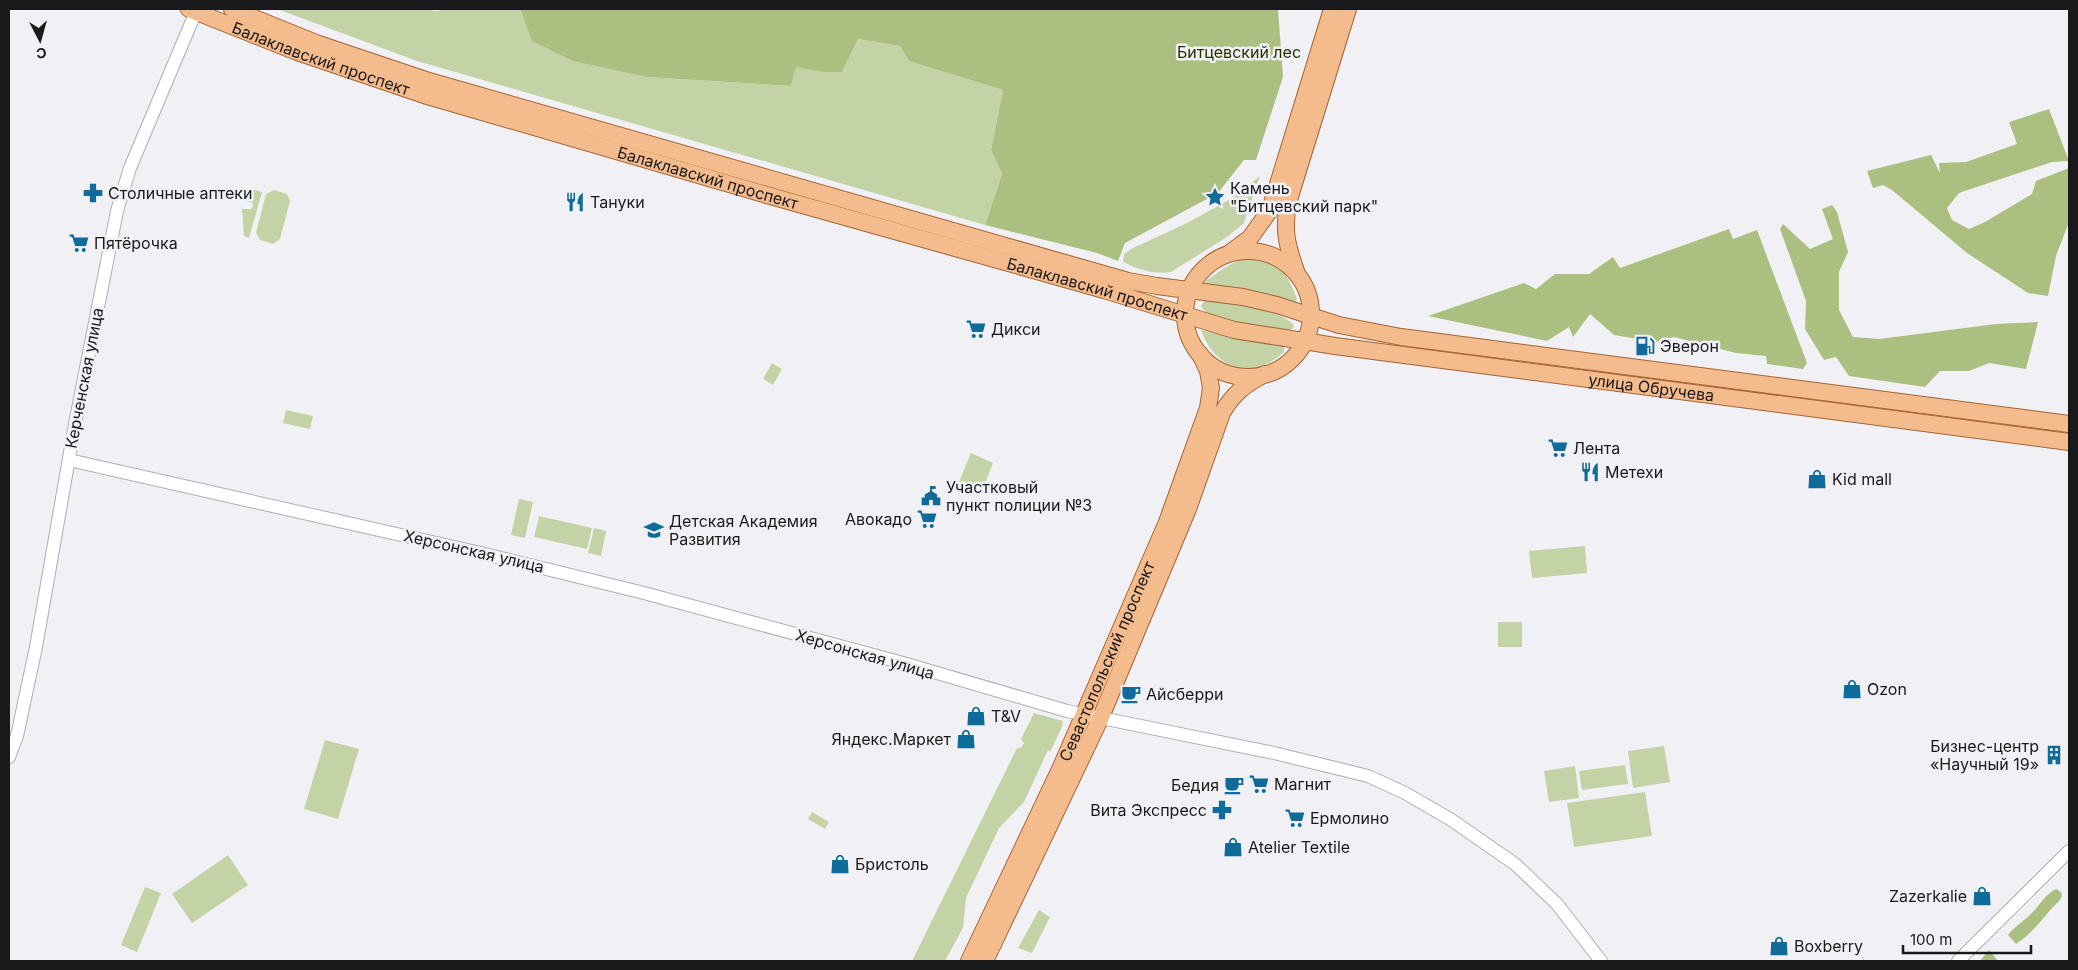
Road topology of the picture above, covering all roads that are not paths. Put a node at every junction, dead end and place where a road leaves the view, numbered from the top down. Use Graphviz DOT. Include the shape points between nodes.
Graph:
graph roads {
  1 [pos="232,9"];
  2 [pos="1332,9"];
  3 [pos="1348,9"];
  4 [pos="194,10"];
  5 [pos="427,88"];
  6 [pos="1227,254"];
  7 [pos="1297,273"];
  8 [pos="1188,291"];
  9 [pos="1243,298"];
  10 [pos="1310,315"];
  11 [pos="1186,317"];
  12 [pos="1234,330"];
  13 [pos="1305,342"];
  14 [pos="1200,354"];
  15 [pos="1264,374"];
  16 [pos="1996,414"];
  17 [pos="2069,424"];
  18 [pos="1993,432"];
  19 [pos="2069,442"];
  20 [pos="69,460"];
  21 [pos="1085,713"];
  22 [pos="1101,717"];
  23 [pos="9,757"];
  24 [pos="2069,851"];
  25 [pos="969,961"];
  26 [pos="985,961"];
  27 [pos="1601,961"];
  28 [pos="1958,961"];
  1 -- 5 [label="main road, Балаклавский проспект"];
  2 -- 6 [label="main road" via="1270,210 1250,238"];
  3 -- 7 [label="main road" via="1288,203 1286,240"];
  4 -- 5 [label="main road, Балаклавский проспект" via="297,52"];
  4 -- 20 [label="street, Керченская улица" via="130,168 117,211"];
  5 -- 8 [label="main road, Балаклавский проспект" via="1128,281"];
  5 -- 11 [label="main road, Балаклавский проспект" via="766,195 1104,290"];
  6 -- 7 [label="main road" via="1248,250 1271,254"];
  6 -- 8 [label="main road" via="1203,271"];
  7 -- 10 [label="main road"];
  8 -- 9 [label="main road, Балаклавский проспект"];
  8 -- 11 [label="main road"];
  9 -- 10 [label="main road, улица Обручева"];
  10 -- 13 [label="main road"];
  10 -- 16 [label="main road, улица Обручева" via="1338,325 1401,337"];
  11 -- 12 [label="main road, Балаклавский проспект"];
  11 -- 14 [label="main road, Севастопольский проспект"];
  12 -- 13 [label="main road, улица Обручева"];
  13 -- 15 [label="main road" via="1286,365"];
  13 -- 18 [label="main road, улица Обручева"];
  14 -- 15 [label="main road" via="1225,374 1252,377"];
  14 -- 21 [label="main road, Севастопольский проспект" via="1211,388 1201,431 1167,522"];
  15 -- 22 [label="main road, Севастопольский проспект" via="1241,387 1222,413 1188,509"];
  16 -- 17 [label="main road, улица Обручева"];
  16 -- 18 [label="street" via="1986,420 1988,429"];
  18 -- 19 [label="main road, улица Обручева"];
  20 -- 21 [label="street, Херсонская улица" via="608,583 1038,703"];
  20 -- 23 [label="street, Керченская улица" via="35,653 17,736"];
  21 -- 22 [label="street, Херсонская улица"];
  21 -- 25 [label="main road, Севастопольский проспект"];
  22 -- 26 [label="main road, Севастопольский проспект"];
  22 -- 27 [label="street, Херсонская улица" via="1322,763 1395,787 1450,819 1515,864 1557,904"];
  24 -- 28 [label="street"];
}
